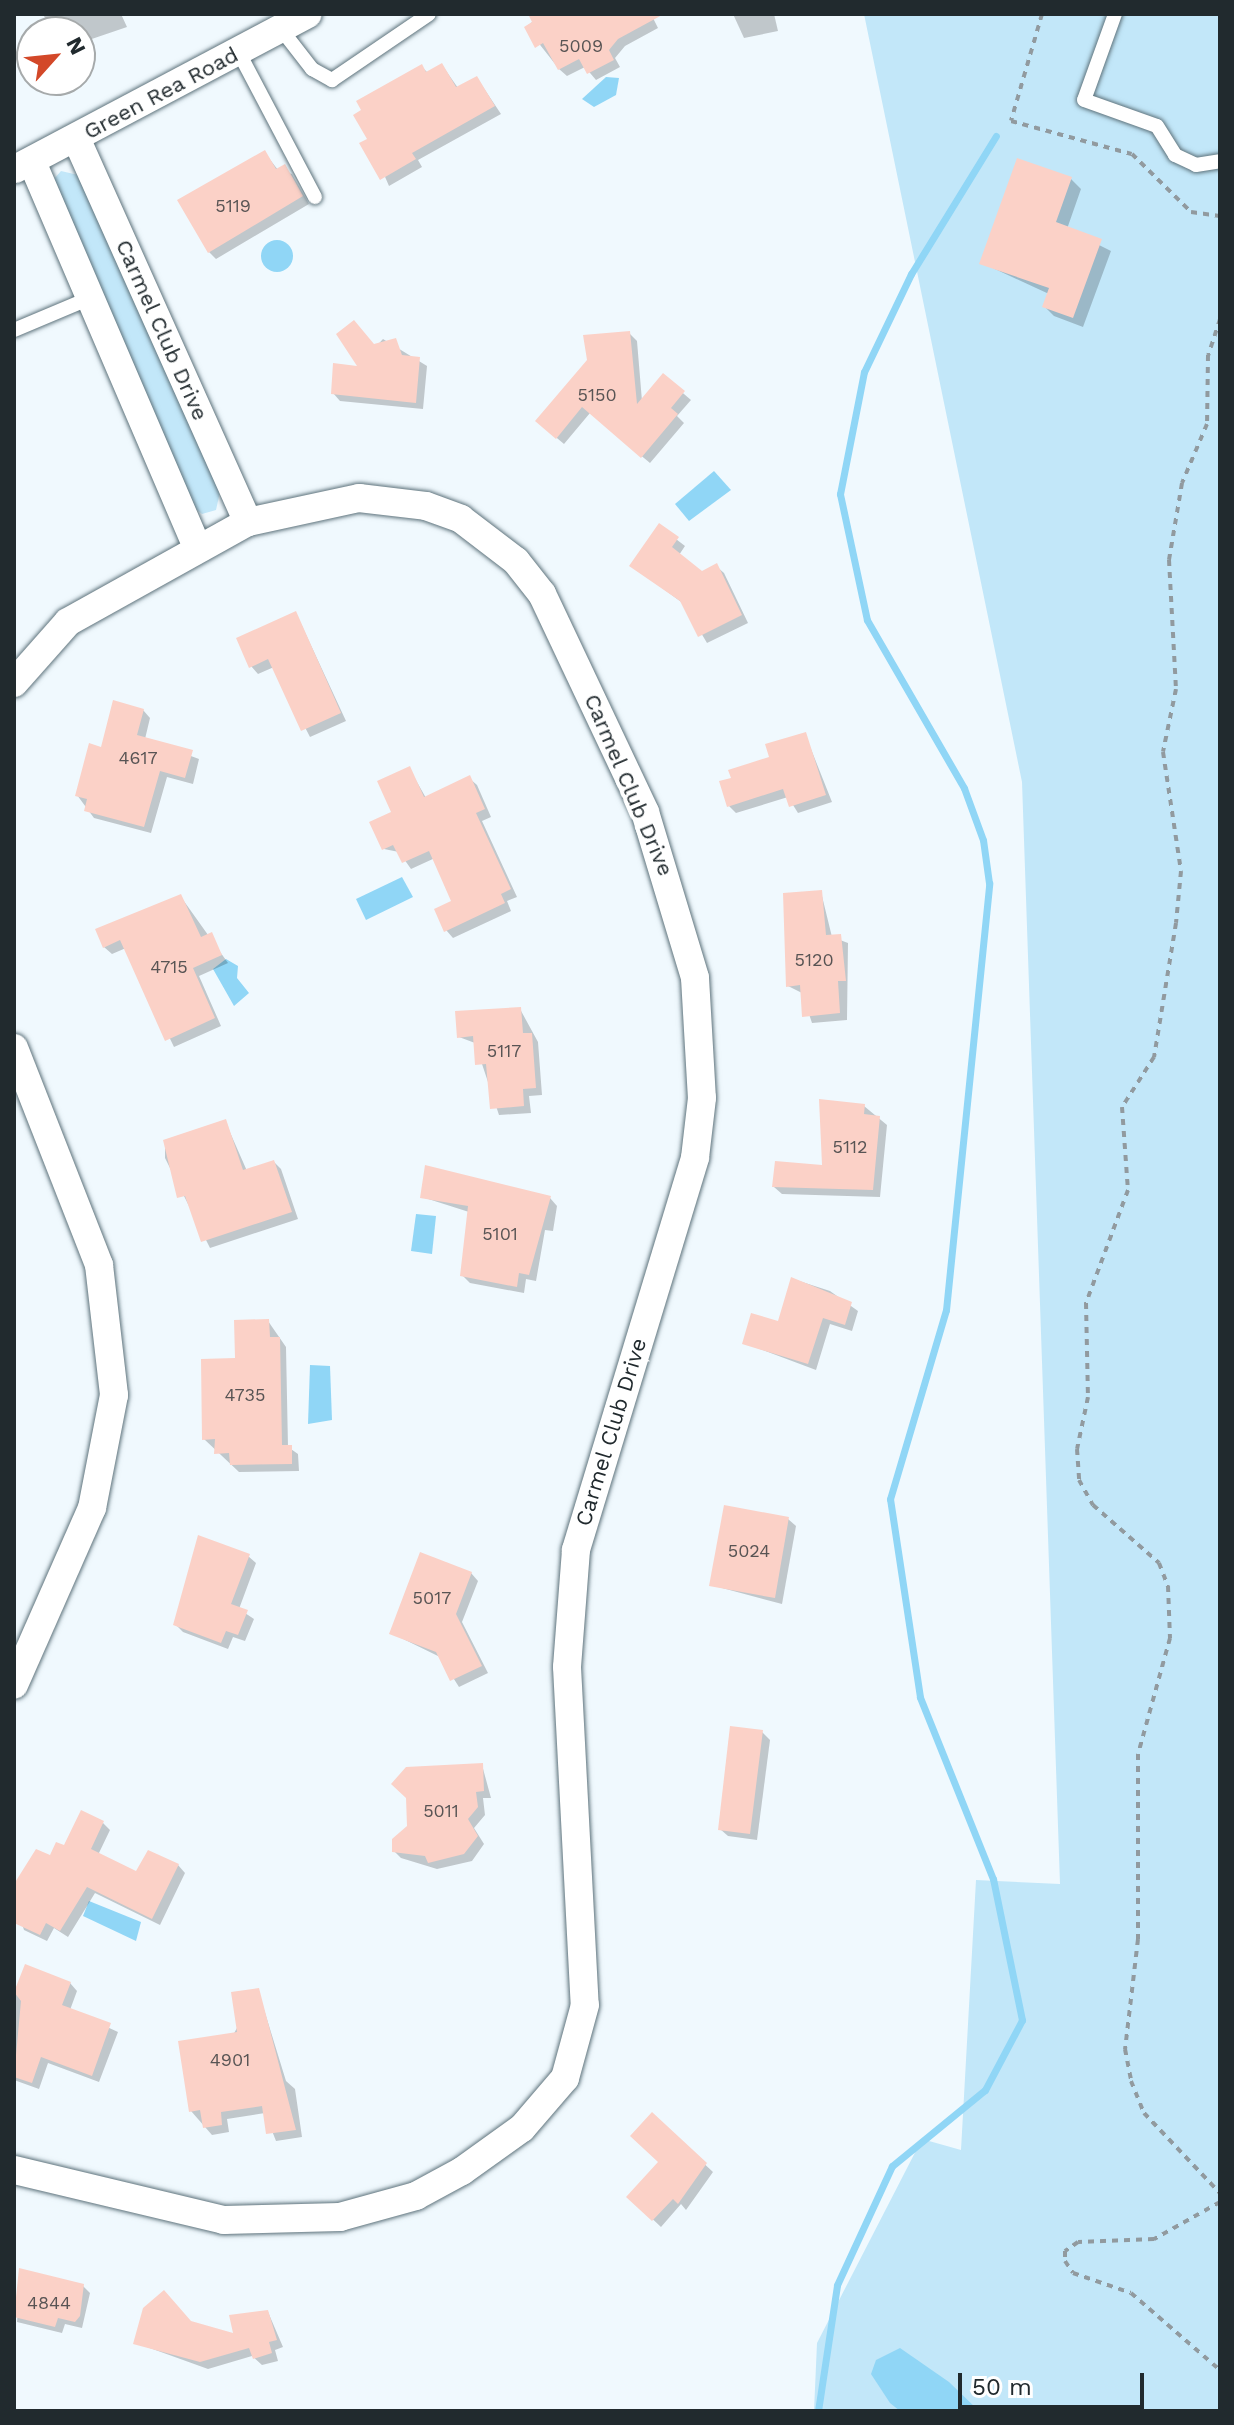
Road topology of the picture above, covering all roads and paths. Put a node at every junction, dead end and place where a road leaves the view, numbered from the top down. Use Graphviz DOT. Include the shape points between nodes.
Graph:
graph roads {
  1 [pos="308,14"];
  2 [pos="429,14"];
  3 [pos="1042,14"];
  4 [pos="1115,14"];
  5 [pos="281,29"];
  6 [pos="238,51"];
  7 [pos="76,138"];
  8 [pos="1220,161"];
  9 [pos="23,166"];
  10 [pos="315,197"];
  11 [pos="1220,216"];
  12 [pos="90,298"];
  13 [pos="1220,319"];
  14 [pos="14,330"];
  15 [pos="248,522"];
  16 [pos="197,547"];
  17 [pos="14,683"];
  18 [pos="14,1048"];
  19 [pos="14,1685"];
  20 [pos="14,2170"];
  21 [pos="1220,2193"];
  22 [pos="1220,2202"];
  23 [pos="1220,2370"];
  1 -- 5 [label="street, Green Rea Road"];
  2 -- 5 [label="lane" via="332,80 312,69"];
  3 -- 11 [label="path" via="1011,121 1132,154 1191,212"];
  4 -- 8 [label="lane" via="1084,100 1157,126 1175,155 1196,165"];
  5 -- 6 [label="street, Green Rea Road"];
  6 -- 7 [label="street, Green Rea Road"];
  6 -- 10 [label="lane"];
  7 -- 9 [label="street, Green Rea Road"];
  7 -- 15 [label="street, Carmel Club Drive"];
  9 -- 12 [label="street"];
  12 -- 14 [label="lane"];
  12 -- 16 [label="street"];
  13 -- 21 [label="path" via="1208,355 1207,424 1182,483 1169,560 1177,660 1163,752 1181,871 1176,923 1154,1057 1122,1107 1128,1190 1086,1303 1088,1397 1077,1449 1079,1480 1093,1505 1159,1563 1168,1586 1170,1638 1138,1754 1138,1939 1125,2049 1131,2081 1144,2113"];
  15 -- 16 [label="street, Carmel Club Drive"];
  15 -- 20 [label="street, Carmel Club Drive" via="316,503 390,499 461,519 516,561 555,615 645,812 695,978 702,1086 695,1158 576,1550 567,1667 584,2021 565,2078 522,2128 462,2171 369,2212 224,2220"];
  16 -- 17 [label="street, Carmel Club Drive" via="68,622"];
  18 -- 19 [label="street" via="99,1265 114,1395 92,1508"];
  22 -- 23 [label="path" via="1154,2239 1078,2242 1065,2261 1073,2273 1131,2293"];
}
